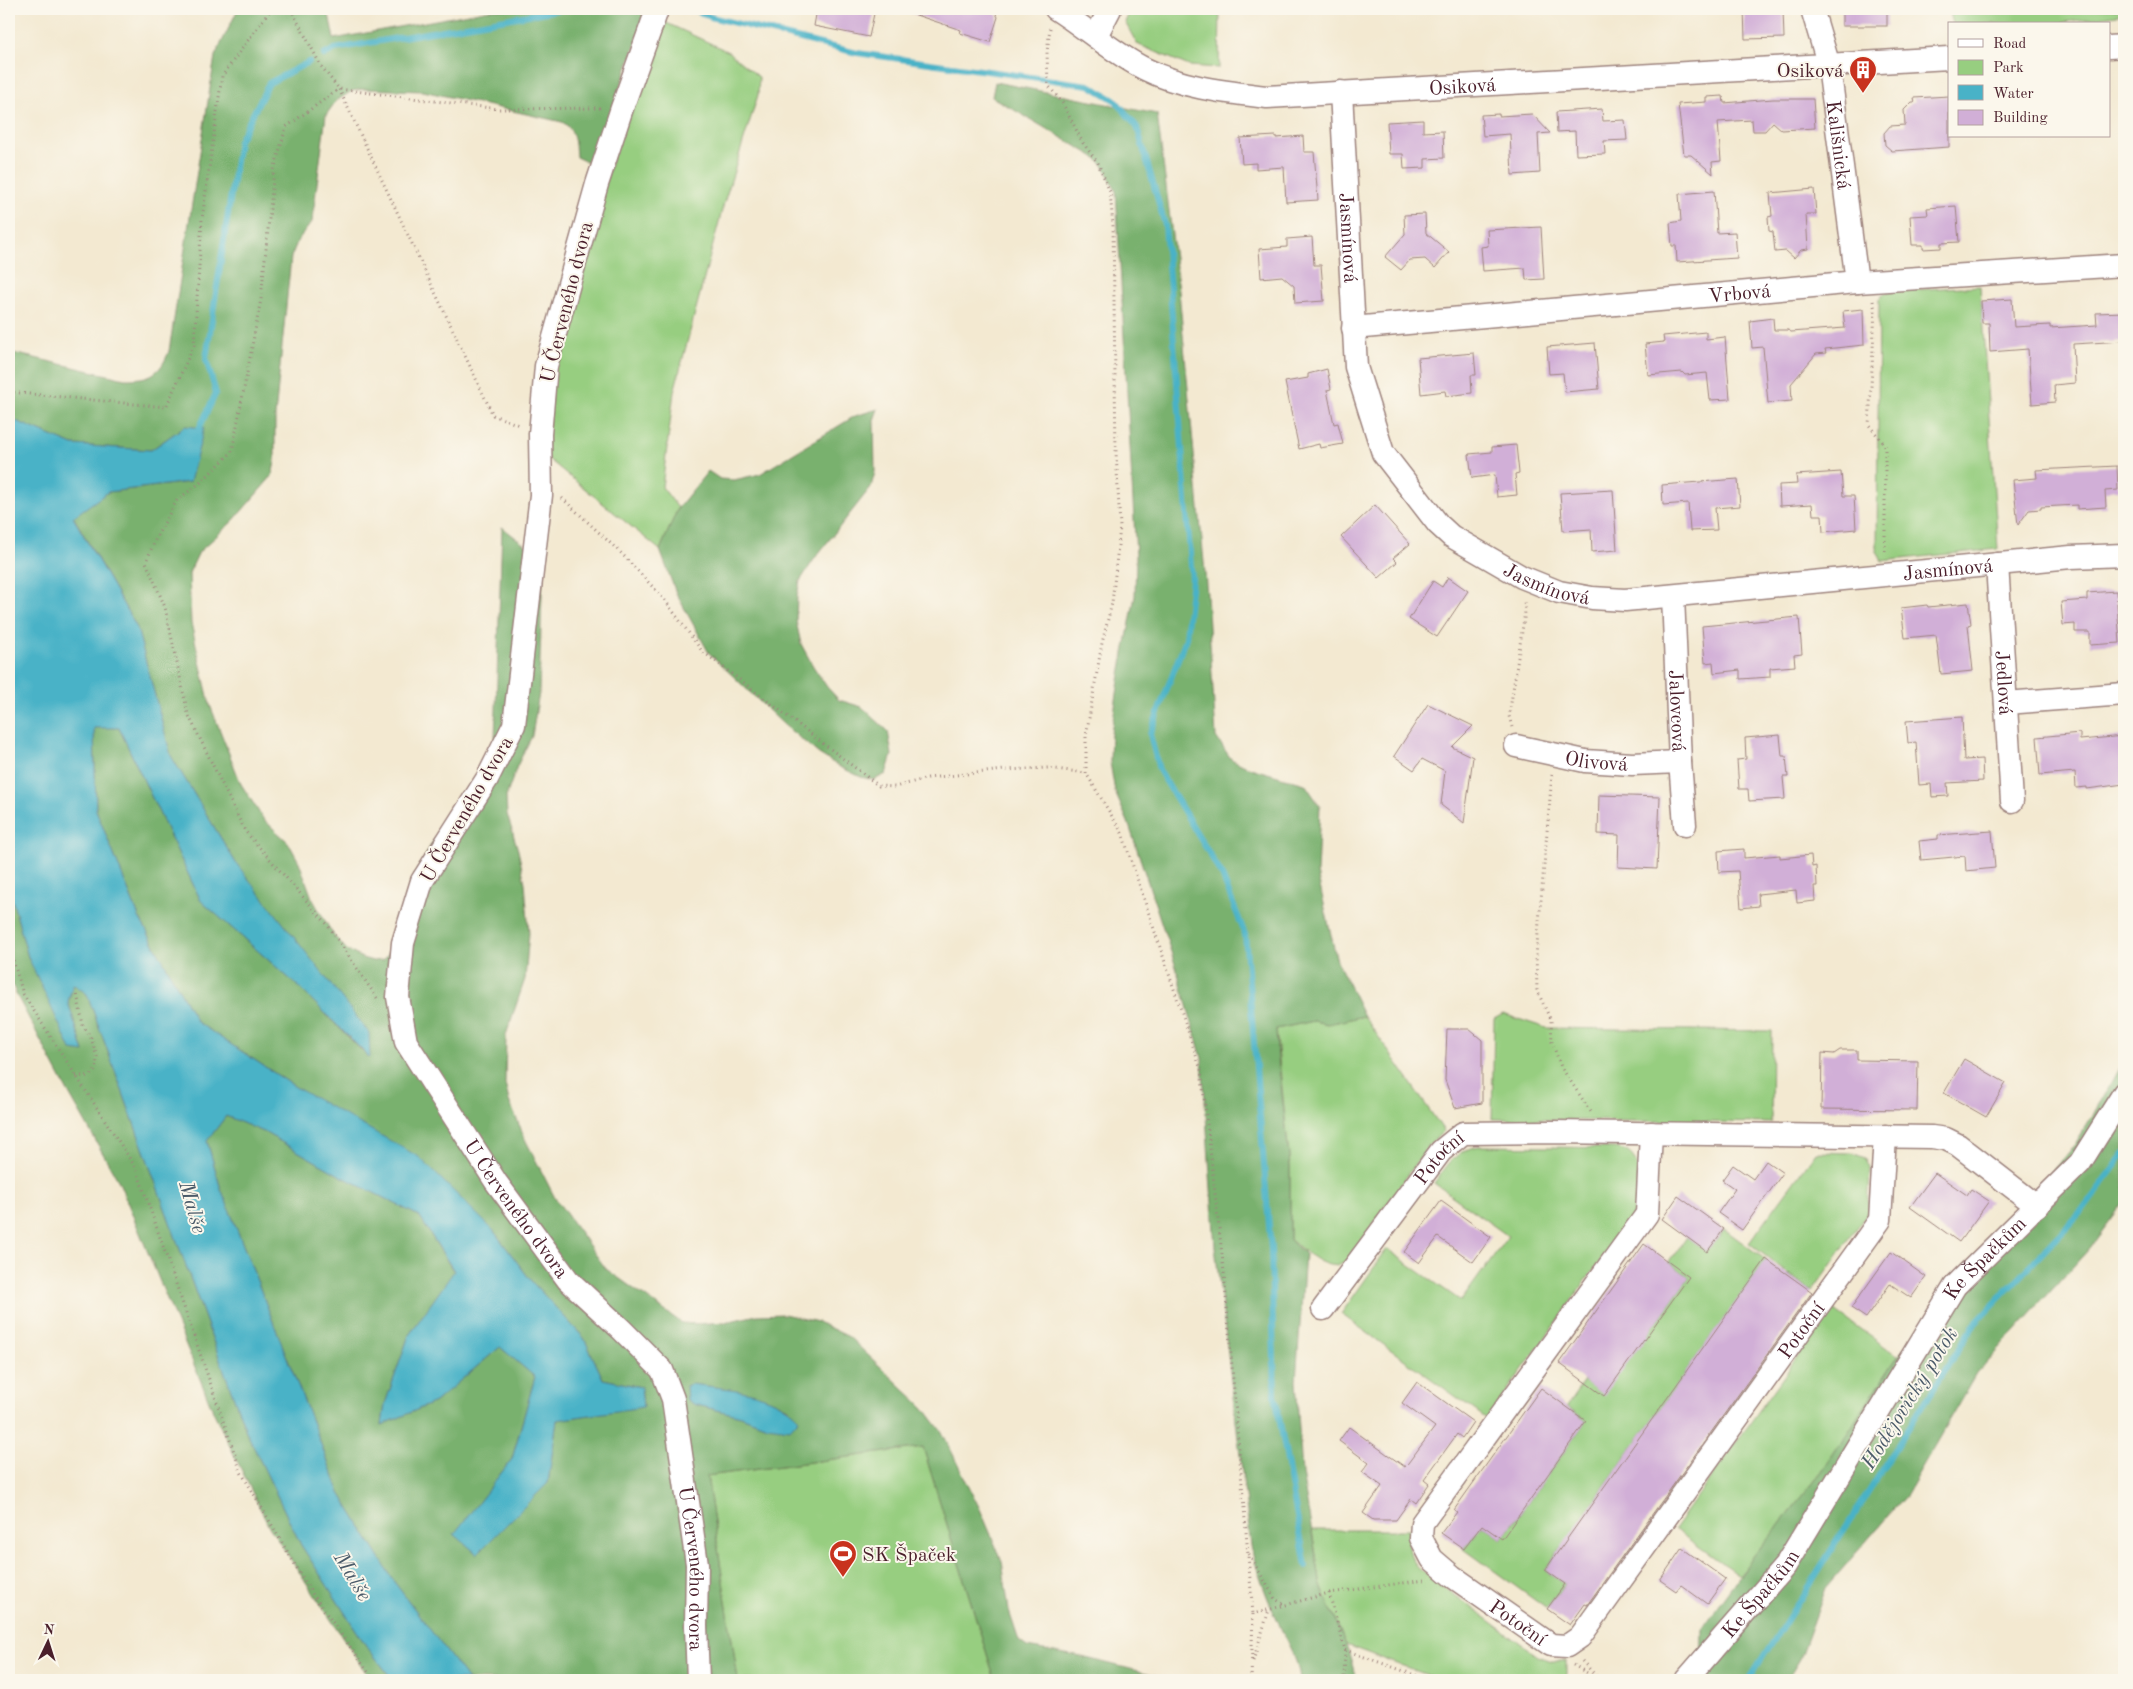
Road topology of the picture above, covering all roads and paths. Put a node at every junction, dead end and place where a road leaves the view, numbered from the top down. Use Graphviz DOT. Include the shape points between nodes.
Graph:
graph roads {
  1 [pos="271,9"];
  2 [pos="291,9"];
  3 [pos="655,9"];
  4 [pos="1056,9"];
  5 [pos="1110,9"];
  6 [pos="1812,9"];
  7 [pos="1096,36"];
  8 [pos="1048,37"];
  9 [pos="2124,46"];
  10 [pos="2110,47"];
  11 [pos="1948,58"];
  12 [pos="1829,66"];
  13 [pos="339,89"];
  14 [pos="1341,92"];
  15 [pos="622,108"];
  16 [pos="2124,265"];
  17 [pos="1857,282"];
  18 [pos="1353,328"];
  19 [pos="9,392"];
  20 [pos="540,434"];
  21 [pos="541,495"];
  22 [pos="2124,555"];
  23 [pos="1997,564"];
  24 [pos="1885,575"];
  25 [pos="1522,577"];
  26 [pos="1673,596"];
  27 [pos="2124,694"];
  28 [pos="2006,703"];
  29 [pos="1516,746"];
  30 [pos="1554,755"];
  31 [pos="1680,762"];
  32 [pos="1086,773"];
  33 [pos="2012,800"];
  34 [pos="1685,825"];
  35 [pos="9,946"];
  36 [pos="77,992"];
  37 [pos="380,1003"];
  38 [pos="76,1076"];
  39 [pos="2124,1093"];
  40 [pos="1605,1132"];
  41 [pos="1651,1133"];
  42 [pos="1885,1136"];
  43 [pos="2037,1206"];
  44 [pos="1324,1309"];
  45 [pos="1248,1552"];
  46 [pos="1423,1580"];
  47 [pos="1329,1593"];
  48 [pos="1285,1605"];
  49 [pos="1270,1610"];
  50 [pos="1253,1614"];
  51 [pos="1345,1650"];
  52 [pos="1251,1666"];
  53 [pos="374,1680"];
  54 [pos="698,1680"];
  55 [pos="1251,1680"];
  56 [pos="1344,1680"];
  57 [pos="1429,1680"];
  58 [pos="1686,1680"];
  1 -- 19 [label="path" via="222,76 202,219 194,345 166,407"];
  2 -- 13 [label="path" via="321,66"];
  3 -- 15 [label="street, U Červeného dvora"];
  4 -- 7 [label="street, Osiková"];
  5 -- 7 [label="street"];
  6 -- 12 [label="street, Kališnická"];
  7 -- 14 [label="street, Osiková" via="1146,69 1203,89 1267,97"];
  8 -- 32 [label="path" via="1048,85 1098,163 1110,192 1112,225 1120,526 1112,603 1086,736"];
  9 -- 10 [label="street"];
  11 -- 12 [label="street, Osiková"];
  12 -- 14 [label="street, Osiková"];
  12 -- 17 [label="street, Kališnická"];
  13 -- 15 [label="path" via="499,110"];
  13 -- 20 [label="path" via="493,415"];
  13 -- 37 [label="path" via="286,127 274,170 261,299 232,452 177,500 146,562 165,608 188,714 245,831 327,924"];
  14 -- 18 [label="street, Jasmínová"];
  15 -- 20 [label="street, U Červeného dvora" via="597,184 546,366"];
  16 -- 17 [label="street, Vrbová"];
  17 -- 18 [label="street, Vrbová"];
  17 -- 24 [label="path" via="1871,294 1875,310 1869,425 1885,445"];
  18 -- 25 [label="street, Jasmínová" via="1356,367 1383,453 1451,536"];
  20 -- 21 [label="street, U Červeného dvora"];
  21 -- 32 [label="path" via="559,495 622,554 664,599 702,651 879,786 895,787 928,778 1004,770 1048,768"];
  21 -- 54 [label="street, U Červeného dvora" via="514,725 487,779 422,881 403,943 398,997 406,1042 496,1182 568,1280 662,1370 674,1399 697,1564"];
  22 -- 23 [label="street, Jasmínová"];
  23 -- 24 [label="street, Jasmínová"];
  23 -- 28 [label="street, Jedlová"];
  24 -- 26 [label="street, Jasmínová"];
  25 -- 26 [label="street, Jasmínová" via="1559,592 1592,598 1626,600"];
  25 -- 29 [label="path" via="1525,612 1509,716"];
  26 -- 31 [label="street, Jalovcová"];
  27 -- 28 [label="street"];
  28 -- 33 [label="street, Jedlová"];
  29 -- 30 [label="street, Olivová"];
  30 -- 31 [label="street, Olivová" via="1623,764"];
  30 -- 40 [label="path" via="1536,956 1537,990 1551,1021 1552,1042 1560,1067"];
  31 -- 34 [label="street, Jalovcová"];
  32 -- 45 [label="path" via="1122,833 1201,1070 1224,1272"];
  35 -- 38 [label="path" via="23,994"];
  36 -- 38 [label="path" via="83,1025 97,1057 96,1070 89,1076"];
  38 -- 53 [label="path" via="136,1168 241,1472 311,1592"];
  39 -- 43 [label="street, Ke Špačkům" via="2080,1163"];
  40 -- 41 [label="street, Potoční"];
  40 -- 44 [label="street, Potoční" via="1463,1133 1441,1151"];
  41 -- 42 [label="street, Potoční"];
  41 -- 42 [label="street, Potoční" via="1647,1214 1422,1523 1421,1538 1432,1559 1551,1645 1567,1646 1580,1637 1880,1220"];
  42 -- 43 [label="street, Potoční" via="1946,1139"];
  43 -- 58 [label="street, Ke Špačkům" via="1955,1286 1785,1566"];
  45 -- 48 [label="path" via="1275,1599"];
  45 -- 50 [label="path"];
  46 -- 47 [label="path"];
  47 -- 48 [label="path"];
  47 -- 51 [label="path"];
  48 -- 49 [label="path"];
  49 -- 50 [label="path"];
  49 -- 52 [label="path"];
  50 -- 52 [label="path"];
  51 -- 56 [label="path"];
  51 -- 57 [label="path"];
  52 -- 55 [label="path"];
}
